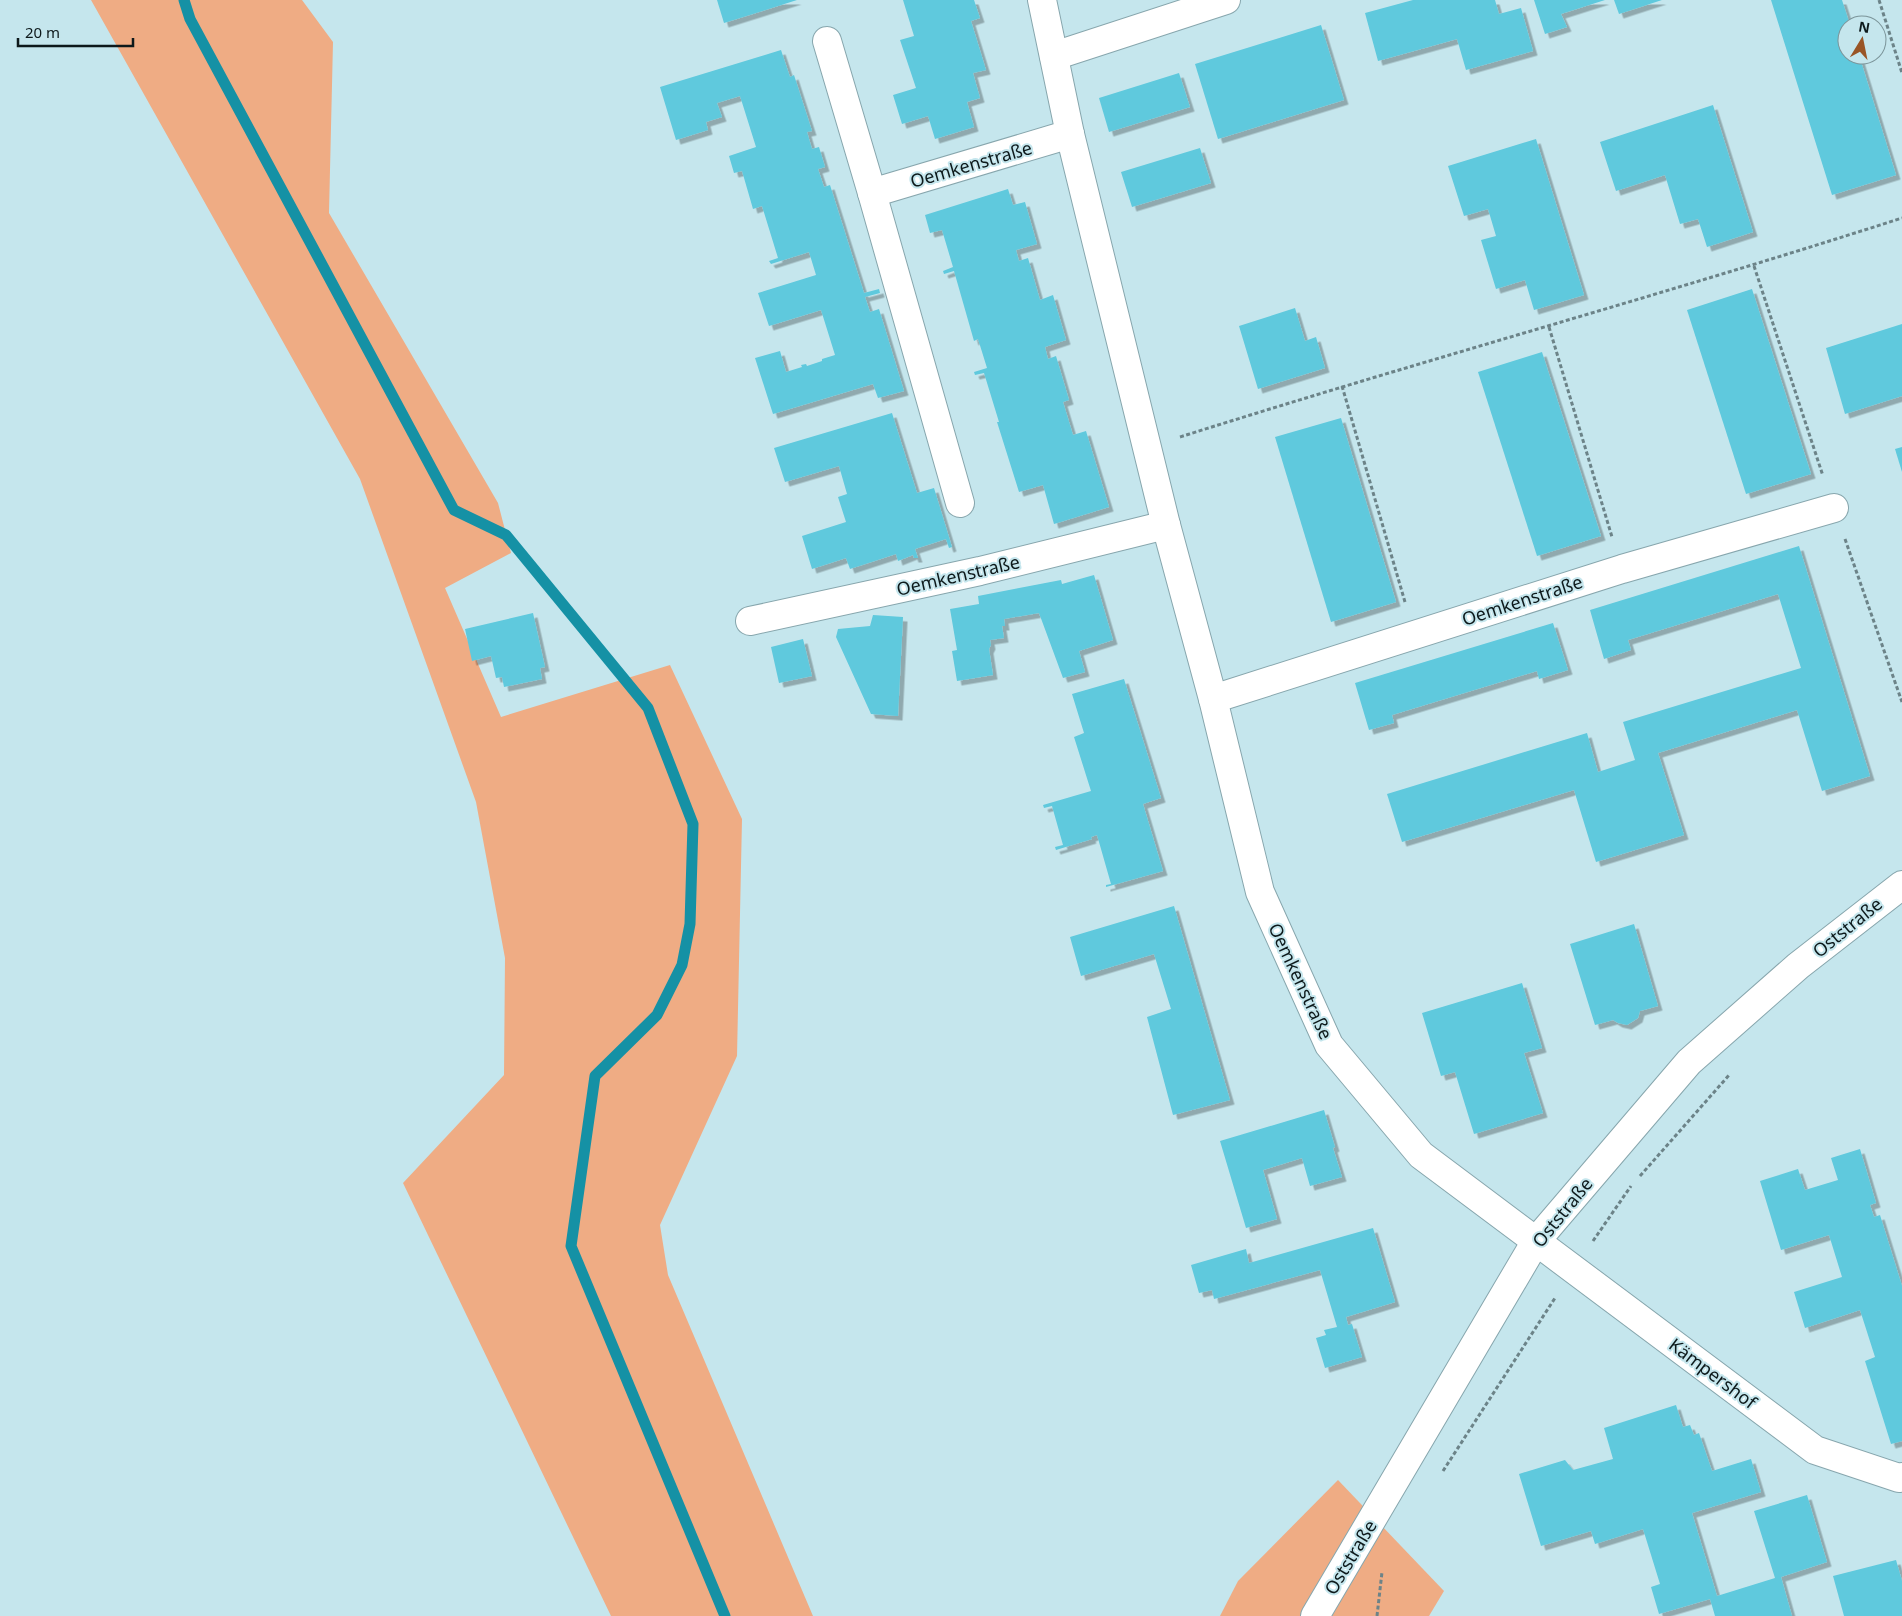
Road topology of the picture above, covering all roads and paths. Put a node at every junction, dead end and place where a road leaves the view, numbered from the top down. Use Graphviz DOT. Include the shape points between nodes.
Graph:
graph roads {
  1 [pos="1042,0"];
  2 [pos="1226,0"];
  3 [pos="1879,0"];
  4 [pos="827,41"];
  5 [pos="1054,56"];
  6 [pos="1902,74"];
  7 [pos="1070,134"];
  8 [pos="872,193"];
  9 [pos="1902,218"];
  10 [pos="1550,327"];
  11 [pos="1342,386"];
  12 [pos="1148,447"];
  13 [pos="960,503"];
  14 [pos="1834,508"];
  15 [pos="1166,525"];
  16 [pos="1622,569"];
  17 [pos="750,621"];
  18 [pos="1415,634"];
  19 [pos="1213,699"];
  20 [pos="1902,885"];
  21 [pos="1733,1071"];
  22 [pos="1536,1242"];
  23 [pos="1574,1268"];
  24 [pos="1442,1473"];
  25 [pos="1902,1477"];
  26 [pos="1383,1563"];
  27 [pos="1315,1616"];
  28 [pos="1377,1616"];
  1 -- 5 [label="street, Oemkenstraße"];
  2 -- 5 [label="street"];
  3 -- 6 [label="path"];
  4 -- 8 [label="street"];
  5 -- 7 [label="street, Oemkenstraße"];
  7 -- 8 [label="street, Oemkenstraße"];
  7 -- 12 [label="street, Oemkenstraße"];
  8 -- 13 [label="street"];
  9 -- 10 [label="path"];
  10 -- 11 [label="path"];
  10 -- 16 [label="path"];
  11 -- 12 [label="path"];
  11 -- 18 [label="path"];
  12 -- 15 [label="street, Oemkenstraße"];
  14 -- 16 [label="street, Oemkenstraße"];
  15 -- 17 [label="street, Oemkenstraße" via="980,571"];
  15 -- 19 [label="street, Oemkenstraße"];
  16 -- 18 [label="street, Oemkenstraße"];
  18 -- 19 [label="street, Oemkenstraße"];
  19 -- 22 [label="street, Oemkenstraße" via="1260,892 1329,1045 1421,1155"];
  20 -- 22 [label="street, Oststraße" via="1798,966 1689,1062"];
  21 -- 23 [label="path" via="1631,1186"];
  22 -- 23 [label="street, Kämpershof"];
  22 -- 27 [label="street, Oststraße"];
  23 -- 24 [label="path"];
  23 -- 25 [label="street, Kämpershof" via="1815,1450"];
  26 -- 28 [label="path"];
}
